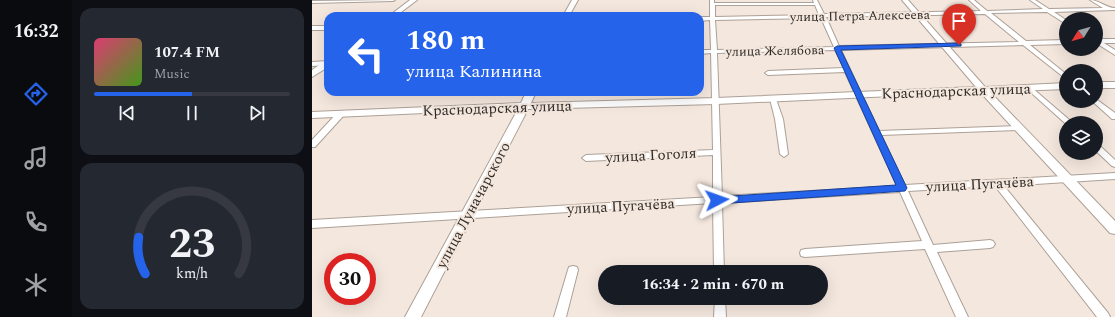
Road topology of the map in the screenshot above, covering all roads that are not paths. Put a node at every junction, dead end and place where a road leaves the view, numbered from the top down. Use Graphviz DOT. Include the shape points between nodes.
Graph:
graph roads {
  1 [pos="393,0"];
  2 [pos="414,0"];
  3 [pos="575,0"];
  4 [pos="905,0"];
  5 [pos="971,0"];
  6 [pos="1032,0"];
  7 [pos="1092,0"];
  8 [pos="312,1"];
  9 [pos="712,2"];
  10 [pos="816,2"];
  11 [pos="1108,9"];
  12 [pos="1115,9"];
  13 [pos="1049,10"];
  14 [pos="398,12"];
  15 [pos="568,12"];
  16 [pos="986,12"];
  17 [pos="1115,13"];
  18 [pos="917,14"];
  19 [pos="822,15"];
  20 [pos="1059,17"];
  21 [pos="712,18"];
  22 [pos="704,19"];
  23 [pos="312,28"];
  24 [pos="324,28"];
  25 [pos="1115,41"];
  26 [pos="1059,42"];
  27 [pos="1103,42"];
  28 [pos="1026,43"];
  29 [pos="946,45"];
  30 [pos="1103,46"];
  31 [pos="837,48"];
  32 [pos="714,51"];
  33 [pos="704,52"];
  34 [pos="1115,53"];
  35 [pos="324,63"];
  36 [pos="312,64"];
  37 [pos="324,66"];
  38 [pos="847,70"];
  39 [pos="1059,71"];
  40 [pos="768,73"];
  41 [pos="312,74"];
  42 [pos="1103,85"];
  43 [pos="1115,85"];
  44 [pos="1059,86"];
  45 [pos="1029,88"];
  46 [pos="983,90"];
  47 [pos="858,95"];
  48 [pos="529,96"];
  49 [pos="773,99"];
  50 [pos="716,101"];
  51 [pos="524,106"];
  52 [pos="1103,107"];
  53 [pos="341,114"];
  54 [pos="312,115"];
  55 [pos="1061,116"];
  56 [pos="1115,117"];
  57 [pos="1018,128"];
  58 [pos="876,133"];
  59 [pos="312,145"];
  60 [pos="717,152"];
  61 [pos="1103,153"];
  62 [pos="784,154"];
  63 [pos="586,158"];
  64 [pos="1115,164"];
  65 [pos="1115,176"];
  66 [pos="1066,178"];
  67 [pos="997,183"];
  68 [pos="902,188"];
  69 [pos="717,200"];
  70 [pos="467,216"];
  71 [pos="314,227"];
  72 [pos="1115,229"];
  73 [pos="990,244"];
  74 [pos="929,247"];
  75 [pos="805,253"];
  76 [pos="719,265"];
  77 [pos="573,270"];
  78 [pos="720,305"];
  79 [pos="413,317"];
  80 [pos="560,317"];
  81 [pos="720,317"];
  82 [pos="962,317"];
  83 [pos="1104,317"];
  1 -- 8 [label="street"];
  2 -- 14 [label="main road"];
  3 -- 15 [label="main road"];
  4 -- 18 [label="main road"];
  5 -- 16 [label="street"];
  6 -- 13 [label="street"];
  7 -- 11 [label="street"];
  9 -- 10 [label="street, улица Гоголя"];
  9 -- 21 [label="street, улица Гоголя"];
  10 -- 19 [label="street"];
  11 -- 12 [label="street, улица Петра Алексеева"];
  11 -- 13 [label="street, улица Петра Алексеева"];
  11 -- 17 [label="street"];
  13 -- 16 [label="street, улица Петра Алексеева"];
  13 -- 20 [label="street"];
  16 -- 18 [label="street, улица Петра Алексеева"];
  16 -- 28 [label="street"];
  18 -- 19 [label="street, улица Петра Алексеева"];
  18 -- 29 [label="main road"];
  19 -- 21 [label="street, улица Петра Алексеева"];
  19 -- 31 [label="street"];
  21 -- 22 [label="street, улица Петра Алексеева"];
  21 -- 32 [label="street, улица Гоголя"];
  23 -- 24 [label="street"];
  25 -- 27 [label="street"];
  26 -- 28 [label="street, улица Желябова"];
  28 -- 29 [label="street, улица Желябова"];
  28 -- 39 [label="street"];
  29 -- 31 [label="street, улица Желябова"];
  29 -- 46 [label="main road"];
  30 -- 34 [label="street"];
  31 -- 32 [label="street, улица Желябова"];
  31 -- 38 [label="street"];
  32 -- 33 [label="street, улица Желябова"];
  32 -- 50 [label="street, улица Гоголя"];
  35 -- 36 [label="street"];
  37 -- 41 [label="main road"];
  38 -- 40 [label="street"];
  38 -- 47 [label="street"];
  42 -- 43 [label="main road"];
  44 -- 45 [label="main road, Краснодарская улица"];
  45 -- 46 [label="main road, Краснодарская улица"];
  45 -- 55 [label="street"];
  46 -- 47 [label="main road, Краснодарская улица"];
  46 -- 57 [label="main road"];
  47 -- 49 [label="main road, Краснодарская улица"];
  47 -- 58 [label="street"];
  48 -- 51 [label="main road, улица Луначарского"];
  49 -- 50 [label="main road, Краснодарская улица"];
  49 -- 62 [label="street" via="780,119"];
  50 -- 51 [label="main road, Краснодарская улица"];
  50 -- 60 [label="street, улица Гоголя"];
  51 -- 53 [label="main road, Краснодарская улица"];
  51 -- 70 [label="main road, улица Луначарского"];
  52 -- 56 [label="street"];
  53 -- 54 [label="main road, Краснодарская улица"];
  53 -- 59 [label="street"];
  57 -- 58 [label="street"];
  57 -- 66 [label="main road"];
  58 -- 68 [label="street"];
  60 -- 63 [label="street, улица Гоголя"];
  60 -- 69 [label="street, улица Гоголя"];
  61 -- 64 [label="street"];
  65 -- 66 [label="street, улица Пугачёва"];
  66 -- 67 [label="street, улица Пугачёва"];
  66 -- 72 [label="main road"];
  67 -- 68 [label="street, улица Пугачёва"];
  67 -- 83 [label="street"];
  68 -- 69 [label="street, улица Пугачёва"];
  68 -- 74 [label="street"];
  69 -- 70 [label="street, улица Пугачёва"];
  69 -- 76 [label="street, улица Гоголя"];
  70 -- 71 [label="street, улица Пугачёва"];
  70 -- 79 [label="main road, улица Луначарского"];
  73 -- 74 [label="street"];
  74 -- 75 [label="street"];
  74 -- 82 [label="street"];
  77 -- 80 [label="street"];
  78 -- 81 [label="street"];
}
